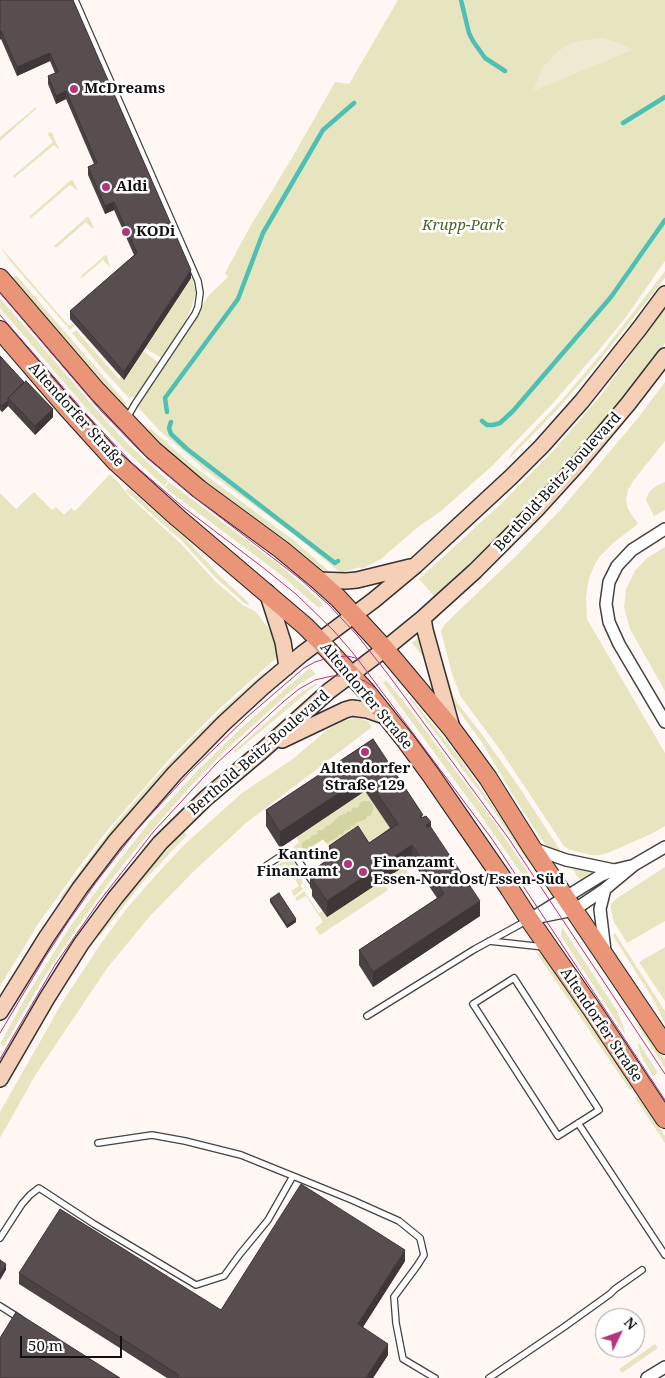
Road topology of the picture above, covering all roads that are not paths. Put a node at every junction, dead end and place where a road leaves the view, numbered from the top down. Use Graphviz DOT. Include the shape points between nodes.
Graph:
graph roads {
  1 [pos="76,0"];
  2 [pos="0,278"];
  3 [pos="665,294"];
  4 [pos="0,330"];
  5 [pos="665,356"];
  6 [pos="125,422"];
  7 [pos="665,529"];
  8 [pos="416,565"];
  9 [pos="318,580"];
  10 [pos="267,592"];
  11 [pos="354,615"];
  12 [pos="423,618"];
  13 [pos="319,640"];
  14 [pos="385,649"];
  15 [pos="287,667"];
  16 [pos="352,675"];
  17 [pos="387,717"];
  18 [pos="665,722"];
  19 [pos="452,729"];
  20 [pos="263,750"];
  21 [pos="665,846"];
  22 [pos="532,848"];
  23 [pos="634,865"];
  24 [pos="267,866"];
  25 [pos="614,870"];
  26 [pos="312,881"];
  27 [pos="605,890"];
  28 [pos="569,904"];
  29 [pos="529,919"];
  30 [pos="489,941"];
  31 [pos="549,948"];
  32 [pos="606,958"];
  33 [pos="0,1012"];
  34 [pos="367,1016"];
  35 [pos="665,1045"];
  36 [pos="0,1079"];
  37 [pos="665,1119"];
  38 [pos="578,1123"];
  39 [pos="98,1143"];
  40 [pos="293,1176"];
  41 [pos="0,1238"];
  42 [pos="665,1255"];
  43 [pos="642,1270"];
  44 [pos="0,1306"];
  45 [pos="24,1322"];
  46 [pos="665,1367"];
  47 [pos="435,1378"];
  48 [pos="489,1378"];
  49 [pos="647,1378"];
  1 -- 6 [label="lane" via="198,281 200,293 195,314"];
  2 -- 6 [label="main road, Altendorfer Straße"];
  3 -- 8 [label="main road" via="608,369 557,428 511,477"];
  4 -- 10 [label="main road, Altendorfer Straße" via="115,461"];
  5 -- 12 [label="main road, Berthold-Beitz-Boulevard" via="602,436 544,501"];
  6 -- 9 [label="main road, Altendorfer Straße" via="186,479"];
  7 -- 18 [label="street" via="632,550 617,566 609,582 606,604 616,638"];
  8 -- 9 [label="main road" via="357,580"];
  8 -- 11 [label="main road"];
  9 -- 11 [label="main road, Altendorfer Straße"];
  10 -- 13 [label="main road, Altendorfer Straße"];
  10 -- 15 [label="main road" via="283,642"];
  11 -- 13 [label="main road"];
  11 -- 14 [label="main road, Altendorfer Straße"];
  12 -- 14 [label="main road, Berthold-Beitz-Boulevard"];
  12 -- 19 [label="main road"];
  13 -- 15 [label="main road"];
  13 -- 16 [label="main road, Altendorfer Straße"];
  14 -- 16 [label="main road, Berthold-Beitz-Boulevard"];
  14 -- 19 [label="main road, Altendorfer Straße"];
  15 -- 33 [label="main road" via="198,749 125,830 60,916"];
  16 -- 17 [label="main road, Altendorfer Straße"];
  16 -- 20 [label="main road, Berthold-Beitz-Boulevard"];
  17 -- 20 [label="main road" via="352,708"];
  17 -- 29 [label="main road, Altendorfer Straße" via="431,775"];
  19 -- 22 [label="main road, Altendorfer Straße" via="488,778"];
  20 -- 36 [label="main road, Berthold-Beitz-Boulevard" via="206,798 145,860 61,975"];
  21 -- 23 [label="street"];
  22 -- 25 [label="street" via="566,860"];
  22 -- 28 [label="main road, Altendorfer Straße"];
  23 -- 25 [label="street"];
  23 -- 27 [label="street"];
  24 -- 26 [label="lane" via="290,853"];
  25 -- 28 [label="street" via="600,876"];
  27 -- 28 [label="street"];
  27 -- 32 [label="street" via="600,909"];
  28 -- 29 [label="street"];
  28 -- 32 [label="main road, Altendorfer Straße"];
  29 -- 30 [label="lane"];
  29 -- 31 [label="main road, Altendorfer Straße"];
  30 -- 31 [label="lane"];
  30 -- 34 [label="lane"];
  31 -- 37 [label="main road, Altendorfer Straße"];
  32 -- 35 [label="main road, Altendorfer Straße"];
  38 -- 38 [label="lane" via="599,1110 514,978 473,1004 558,1136"];
  38 -- 42 [label="lane"];
  39 -- 40 [label="lane" via="152,1136 241,1155"];
  40 -- 41 [label="lane" via="268,1220 224,1276 196,1285 39,1188 22,1204"];
  40 -- 47 [label="lane" via="398,1221 420,1238 424,1255 394,1297 396,1323 403,1359"];
  43 -- 48 [label="lane"];
  44 -- 45 [label="lane"];
  46 -- 49 [label="street"];
}
